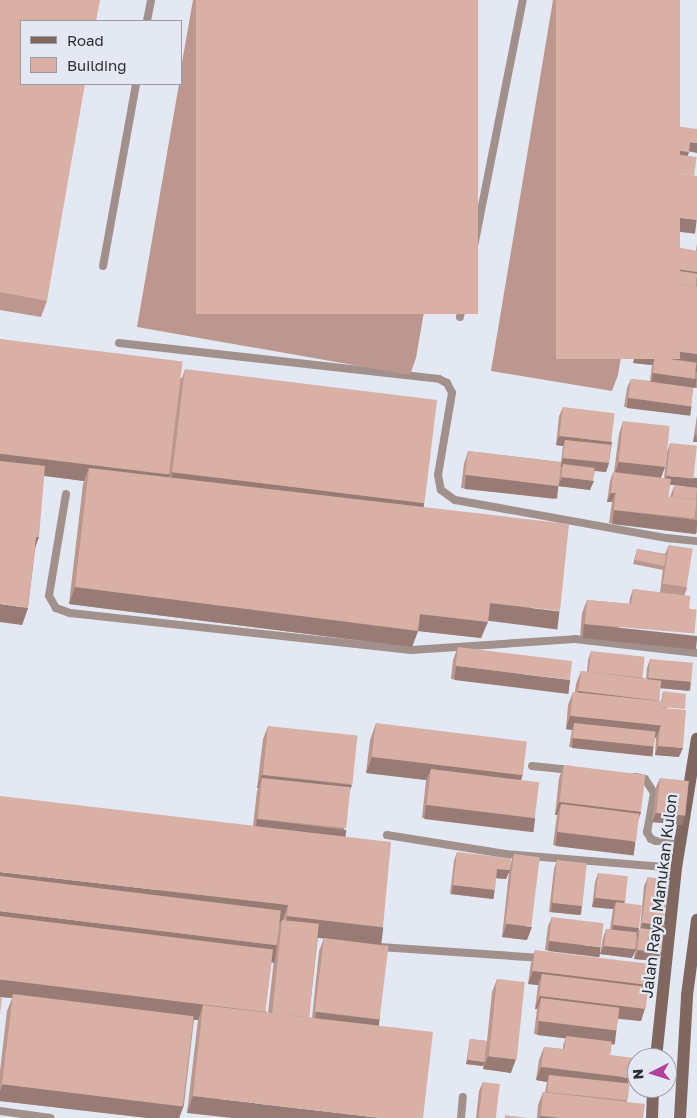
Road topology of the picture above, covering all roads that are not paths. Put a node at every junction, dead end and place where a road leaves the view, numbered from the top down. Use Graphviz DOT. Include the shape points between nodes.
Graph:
graph roads {
  1 [pos="151,0"];
  2 [pos="522,0"];
  3 [pos="147,20"];
  4 [pos="136,85"];
  5 [pos="104,266"];
  6 [pos="460,317"];
  7 [pos="119,343"];
  8 [pos="66,494"];
  9 [pos="697,541"];
  10 [pos="697,653"];
  11 [pos="697,739"];
  12 [pos="532,766"];
  13 [pos="579,771"];
  14 [pos="626,776"];
  15 [pos="387,835"];
  16 [pos="681,840"];
  17 [pos="676,868"];
  18 [pos="697,920"];
  19 [pos="368,947"];
  20 [pos="551,958"];
  21 [pos="656,1048"];
  22 [pos="463,1096"];
  23 [pos="653,1098"];
  24 [pos="0,1111"];
  25 [pos="52,1118"];
  26 [pos="461,1118"];
  27 [pos="652,1118"];
  28 [pos="680,1118"];
  1 -- 3 [label="lane"];
  2 -- 6 [label="lane"];
  4 -- 5 [label="lane"];
  7 -- 9 [label="lane" via="439,379 447,383 452,393 438,475 441,490 455,500"];
  8 -- 10 [label="lane" via="49,596 56,608 70,613 412,650 576,639"];
  11 -- 16 [label="main road, Jalan Raya Manukan Kulon"];
  12 -- 13 [label="lane"];
  14 -- 16 [label="lane" via="645,779 654,793 647,832 650,839"];
  15 -- 17 [label="lane" via="505,854"];
  16 -- 17 [label="main road, Jalan Raya Manukan Kulon"];
  17 -- 21 [label="main road, Jalan Raya Manukan Kulon" via="660,965"];
  18 -- 28 [label="main road" via="688,995"];
  19 -- 20 [label="lane"];
  22 -- 26 [label="lane"];
  23 -- 27 [label="main road"];
  24 -- 25 [label="lane"];
}
